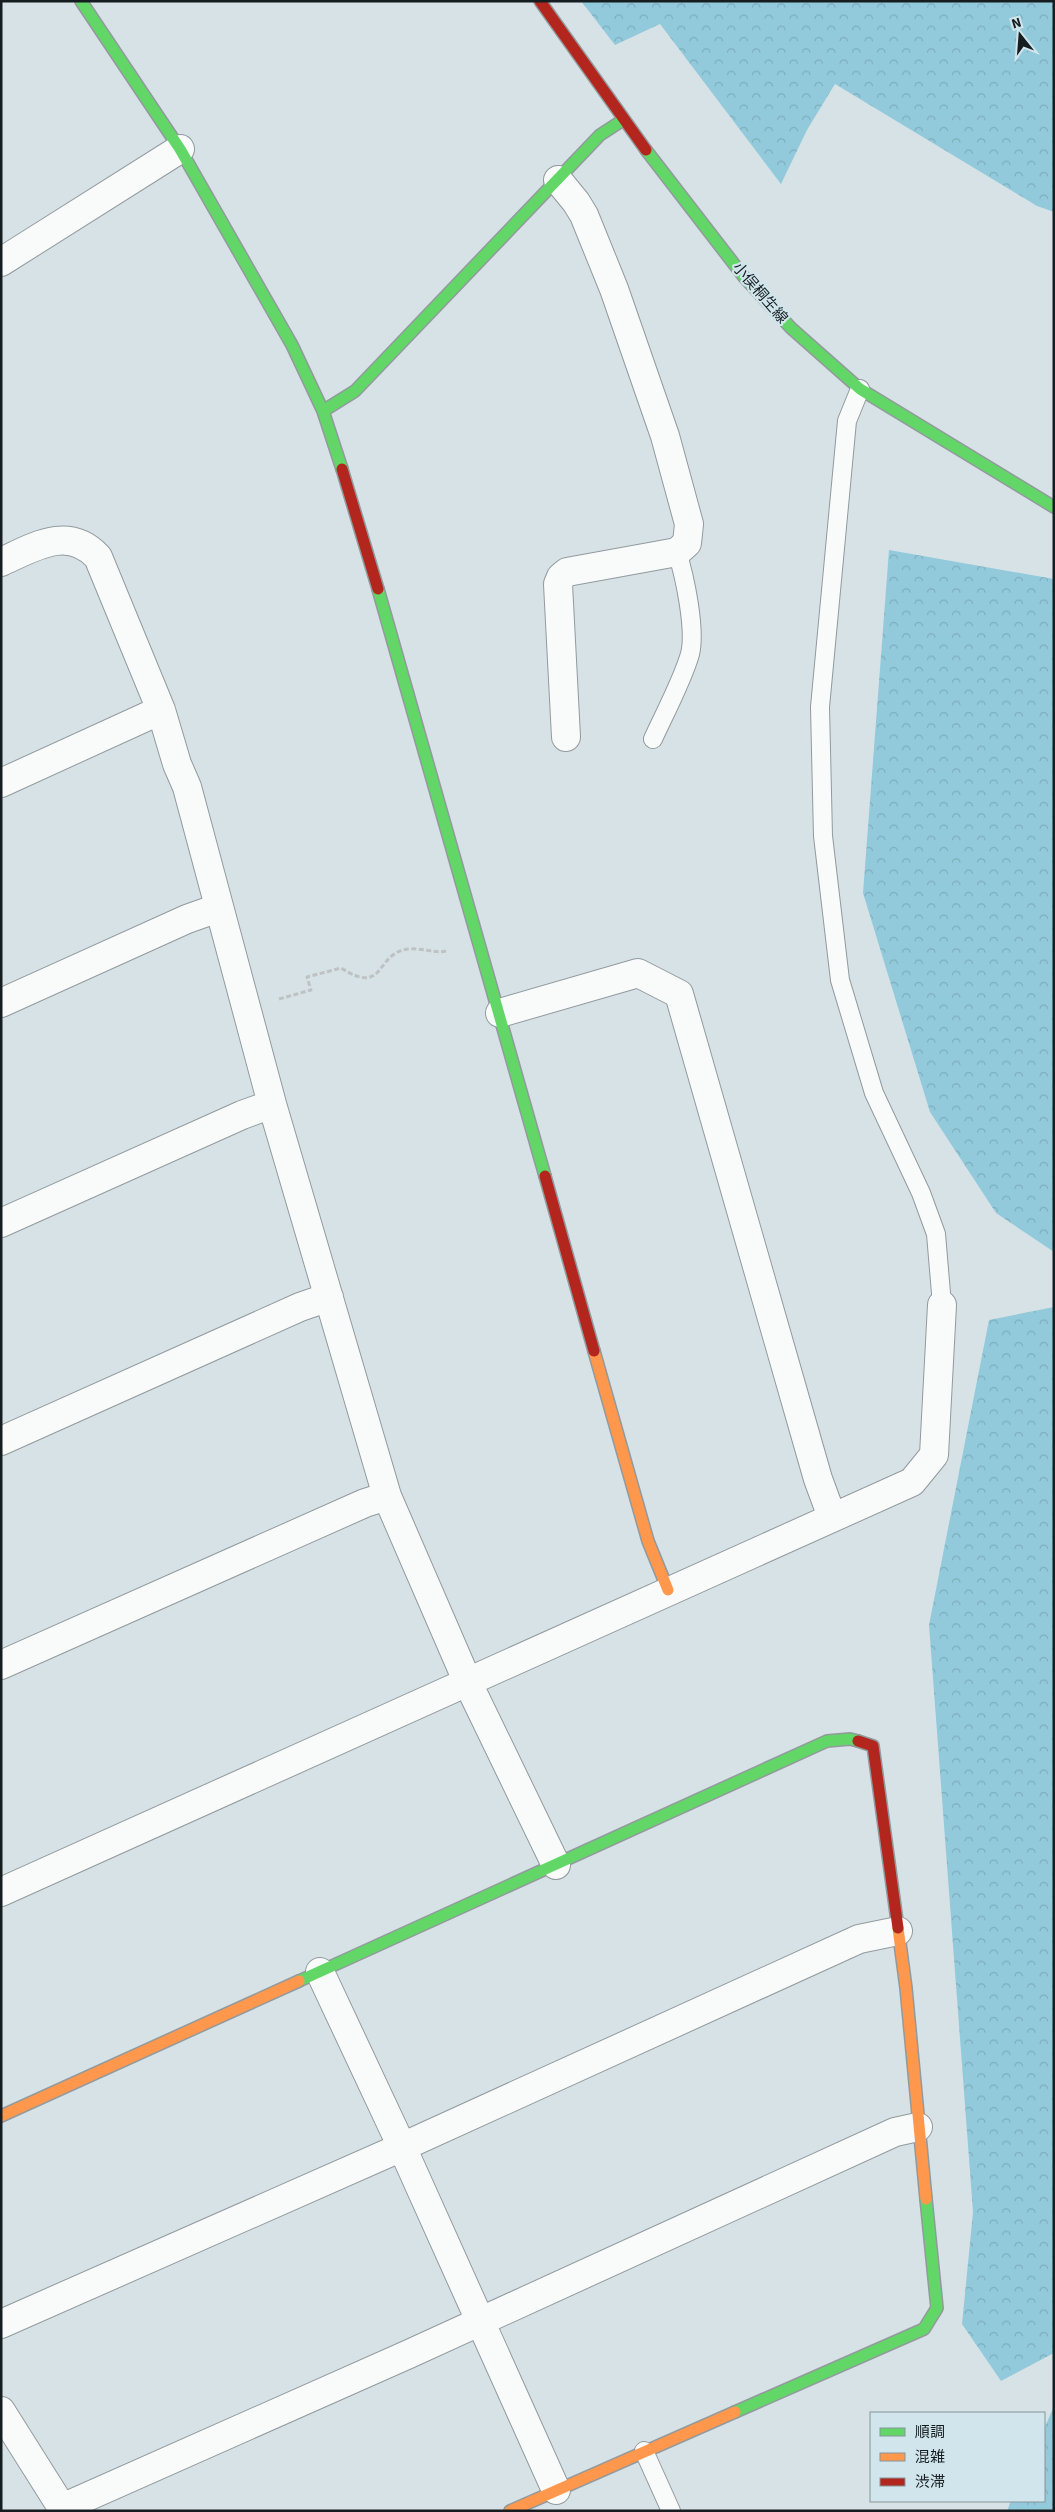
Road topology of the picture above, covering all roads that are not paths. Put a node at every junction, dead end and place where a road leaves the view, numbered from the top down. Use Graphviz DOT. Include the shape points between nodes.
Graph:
graph roads {
  1 [pos="81,1"];
  2 [pos="540,1"];
  3 [pos="623,120"];
  4 [pos="180,149"];
  5 [pos="558,180"];
  6 [pos="1,262"];
  7 [pos="860,389"];
  8 [pos="323,411"];
  9 [pos="1054,507"];
  10 [pos="678,552"];
  11 [pos="1,562"];
  12 [pos="161,710"];
  13 [pos="566,737"];
  14 [pos="653,739"];
  15 [pos="1,783"];
  16 [pos="218,908"];
  17 [pos="1,1003"];
  18 [pos="500,1013"];
  19 [pos="272,1104"];
  20 [pos="1,1223"];
  21 [pos="329,1297"];
  22 [pos="942,1305"];
  23 [pos="1,1441"];
  24 [pos="387,1496"];
  25 [pos="832,1517"];
  26 [pos="668,1590"];
  27 [pos="1,1666"];
  28 [pos="468,1683"];
  29 [pos="556,1865"];
  30 [pos="1,1892"];
  31 [pos="898,1931"];
  32 [pos="320,1972"];
  33 [pos="1,2116"];
  34 [pos="918,2127"];
  35 [pos="402,2147"];
  36 [pos="481,2321"];
  37 [pos="1,2324"];
  38 [pos="1,2411"];
  39 [pos="644,2451"];
  40 [pos="556,2490"];
  41 [pos="63,2509"];
  42 [pos="510,2511"];
  43 [pos="671,2511"];
  1 -- 4 [label="street"];
  2 -- 3 [label="street, 小俣桐生線"];
  3 -- 5 [label="street" via="600,135"];
  3 -- 7 [label="street, 小俣桐生線" via="744,277 791,328"];
  4 -- 6 [label="street"];
  4 -- 8 [label="street" via="256,278"];
  5 -- 8 [label="street" via="355,390"];
  5 -- 10 [label="street" via="584,216 614,289 665,436 689,524 687,543"];
  7 -- 9 [label="street, 小俣桐生線"];
  7 -- 22 [label="lane" via="847,421 821,697 823,836 840,980 874,1093 921,1193 936,1234"];
  8 -- 18 [label="street" via="361,527"];
  10 -- 13 [label="street" via="568,572 561,577 558,584"];
  10 -- 14 [label="lane" via="684,573 692,639 690,655"];
  11 -- 12 [label="street" via="59,539 89,548 98,557"];
  12 -- 15 [label="street"];
  12 -- 16 [label="street" via="187,787"];
  16 -- 17 [label="street"];
  16 -- 19 [label="street"];
  18 -- 25 [label="street" via="638,973 679,994 818,1479"];
  18 -- 26 [label="street" via="648,1541"];
  19 -- 20 [label="street"];
  19 -- 21 [label="street"];
  21 -- 23 [label="street" via="300,1307"];
  21 -- 24 [label="street"];
  22 -- 25 [label="street" via="934,1455 912,1482"];
  24 -- 27 [label="street"];
  24 -- 28 [label="street"];
  25 -- 26 [label="street"];
  26 -- 28 [label="street"];
  28 -- 29 [label="street"];
  28 -- 30 [label="street"];
  29 -- 31 [label="street" via="827,1741 850,1739 873,1746"];
  29 -- 32 [label="street"];
  31 -- 34 [label="street"];
  31 -- 35 [label="street" via="859,1939"];
  32 -- 33 [label="street"];
  32 -- 35 [label="street"];
  34 -- 36 [label="street" via="894,2132"];
  34 -- 39 [label="street" via="937,2308 924,2329"];
  35 -- 36 [label="street"];
  35 -- 37 [label="street"];
  36 -- 40 [label="street"];
  36 -- 41 [label="street"];
  38 -- 41 [label="street"];
  39 -- 40 [label="street"];
  39 -- 43 [label="lane"];
  40 -- 42 [label="street"];
}
